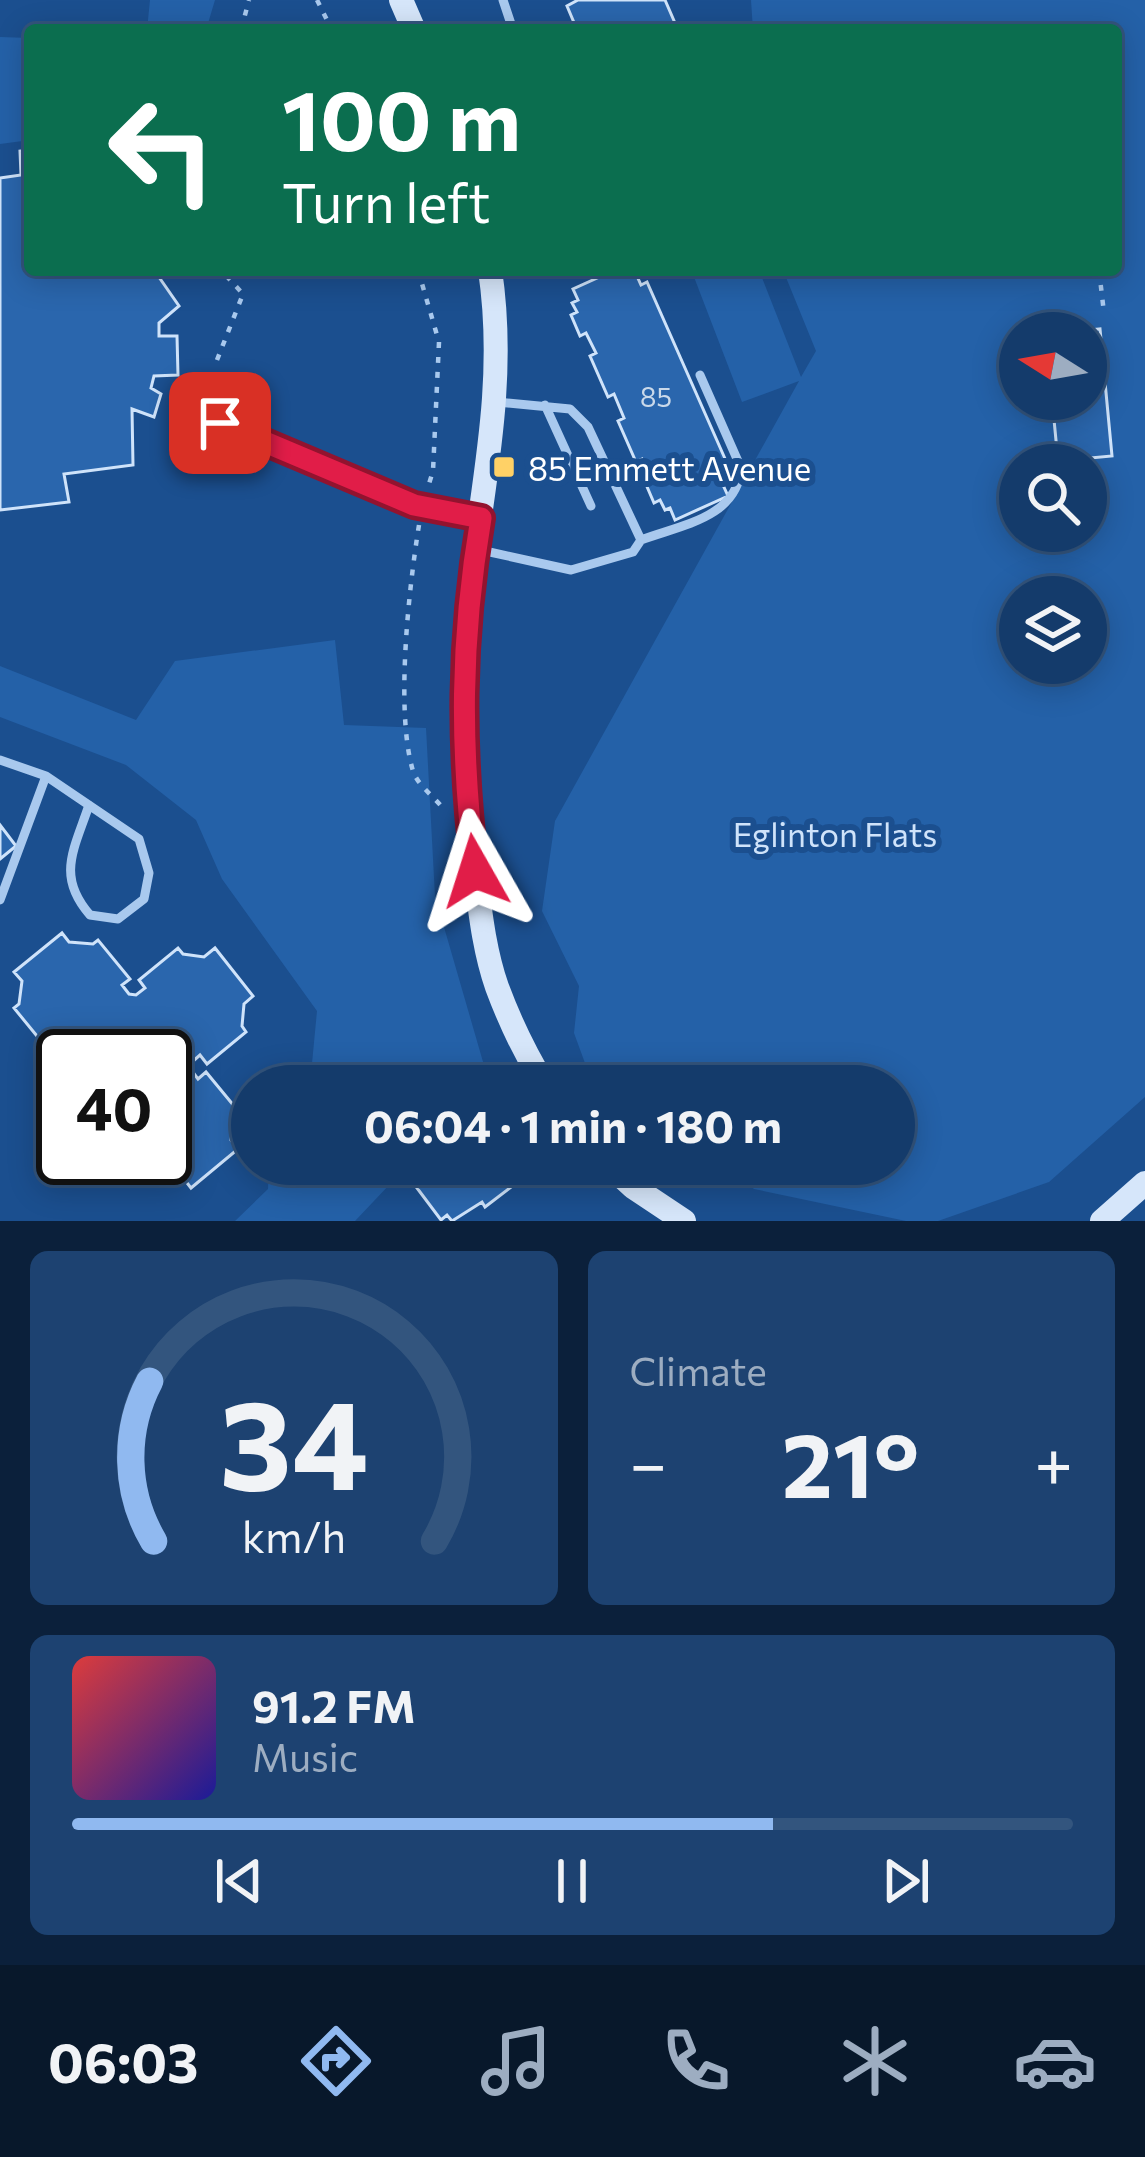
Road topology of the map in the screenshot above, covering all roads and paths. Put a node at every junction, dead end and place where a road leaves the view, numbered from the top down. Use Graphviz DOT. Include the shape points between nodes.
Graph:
graph roads {
  1 [pos="226,276"];
  2 [pos="420,276"];
  3 [pos="491,276"];
  4 [pos="1100,276"];
  5 [pos="1105,312"];
  6 [pos="217,360"];
  7 [pos="700,375"];
  8 [pos="496,402"];
  9 [pos="545,405"];
  10 [pos="220,423"];
  11 [pos="422,506"];
  12 [pos="591,506"];
  13 [pos="481,518"];
  14 [pos="640,540"];
  15 [pos="476,548"];
  16 [pos="0,760"];
  17 [pos="46,776"];
  18 [pos="89,805"];
  19 [pos="450,816"];
  20 [pos="0,900"];
  21 [pos="533,1065"];
  22 [pos="1145,1183"];
  23 [pos="631,1185"];
  24 [pos="684,1221"];
  25 [pos="1102,1221"];
  1 -- 6 [label="path" via="243,294"];
  2 -- 11 [label="path" via="439,343 433,471"];
  3 -- 8 [label="street"];
  4 -- 5 [label="path"];
  7 -- 14 [label="lane" via="741,468 740,483 721,511"];
  8 -- 9 [label="lane"];
  8 -- 13 [label="street"];
  9 -- 12 [label="lane"];
  9 -- 14 [label="lane" via="570,409 588,427"];
  10 -- 11 [label="lane"];
  11 -- 13 [label="lane"];
  11 -- 19 [label="path" via="404,716 413,775"];
  13 -- 15 [label="street"];
  14 -- 15 [label="lane" via="633,551 572,569"];
  15 -- 21 [label="street" via="462,709 478,896 497,986"];
  16 -- 17 [label="lane"];
  17 -- 18 [label="lane"];
  17 -- 20 [label="lane"];
  18 -- 18 [label="lane" via="68,872 74,896 90,915 118,920 144,899 149,873 139,839"];
  22 -- 25 [label="street"];
  23 -- 24 [label="street"];
}
